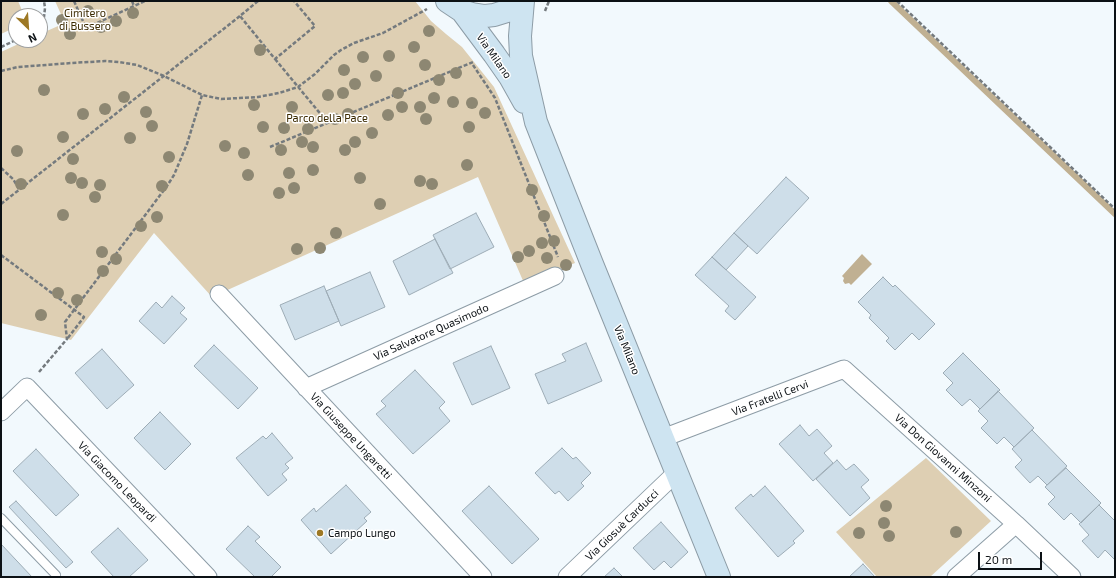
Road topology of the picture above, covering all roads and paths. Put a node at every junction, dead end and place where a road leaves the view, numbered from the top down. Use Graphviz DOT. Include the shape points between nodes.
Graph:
graph roads {
  1 [pos="74,1"];
  2 [pos="132,1"];
  3 [pos="145,1"];
  4 [pos="258,1"];
  5 [pos="294,1"];
  6 [pos="522,1"];
  7 [pos="897,1"];
  8 [pos="134,6"];
  9 [pos="446,7"];
  10 [pos="240,16"];
  11 [pos="469,57"];
  12 [pos="275,59"];
  13 [pos="476,61"];
  14 [pos="471,63"];
  15 [pos="1,71"];
  16 [pos="164,76"];
  17 [pos="298,87"];
  18 [pos="202,96"];
  19 [pos="536,122"];
  20 [pos="328,123"];
  21 [pos="270,147"];
  22 [pos="1,168"];
  23 [pos="19,189"];
  24 [pos="1,204"];
  25 [pos="1115,209"];
  26 [pos="1,256"];
  27 [pos="559,259"];
  28 [pos="555,276"];
  29 [pos="219,294"];
  30 [pos="74,309"];
  31 [pos="67,339"];
  32 [pos="27,387"];
  33 [pos="306,388"];
  34 [pos="870,392"];
  35 [pos="1,412"];
  36 [pos="663,438"];
  37 [pos="677,472"];
  38 [pos="1,518"];
  39 [pos="1016,524"];
  40 [pos="56,575"];
  41 [pos="208,577"];
  42 [pos="483,577"];
  43 [pos="567,577"];
  44 [pos="719,577"];
  45 [pos="956,577"];
  46 [pos="1072,577"];
  1 -- 8 [label="path" via="86,28"];
  2 -- 8 [label="path"];
  3 -- 8 [label="path"];
  4 -- 10 [label="path"];
  5 -- 12 [label="path" via="315,26"];
  6 -- 9 [label="street, Via Milano" via="510,10 494,15 481,16"];
  6 -- 19 [label="street, Via Milano" via="521,56"];
  7 -- 25 [label="path"];
  9 -- 17 [label="path" via="341,50"];
  9 -- 19 [label="street, Via Milano" via="501,63"];
  10 -- 12 [label="path"];
  10 -- 16 [label="path"];
  11 -- 14 [label="path"];
  12 -- 17 [label="path"];
  13 -- 14 [label="path"];
  14 -- 20 [label="path"];
  14 -- 27 [label="path" via="495,98"];
  15 -- 16 [label="path" via="18,67 105,61 130,63"];
  16 -- 18 [label="path"];
  16 -- 23 [label="path"];
  17 -- 18 [label="path" via="258,97 221,99"];
  17 -- 20 [label="path"];
  18 -- 30 [label="path" via="174,175"];
  19 -- 36 [label="street, Via Milano"];
  20 -- 21 [label="path"];
  22 -- 23 [label="path"];
  23 -- 24 [label="path"];
  26 -- 30 [label="path"];
  28 -- 33 [label="street, Via Salvatore Quasimodo"];
  29 -- 33 [label="street, Via Giuseppe Ungaretti"];
  30 -- 31 [label="path" via="65,322"];
  30 -- 31 [label="path" via="84,317"];
  31 -- 32 [label="path"];
  32 -- 35 [label="street"];
  32 -- 41 [label="street, Via Giacomo Leopardi"];
  33 -- 42 [label="street, Via Giuseppe Ungaretti"];
  34 -- 36 [label="street, Via Fratelli Cervi" via="844,369"];
  34 -- 39 [label="street, Via Don Giovanni Minzoni"];
  36 -- 37 [label="street, Via Milano"];
  37 -- 43 [label="street, Via Giosuè Carducci"];
  37 -- 44 [label="street, Via Milano"];
  38 -- 40 [label="lane"];
  39 -- 45 [label="street"];
  39 -- 46 [label="street, Via Don Giovanni Minzoni"];
}
